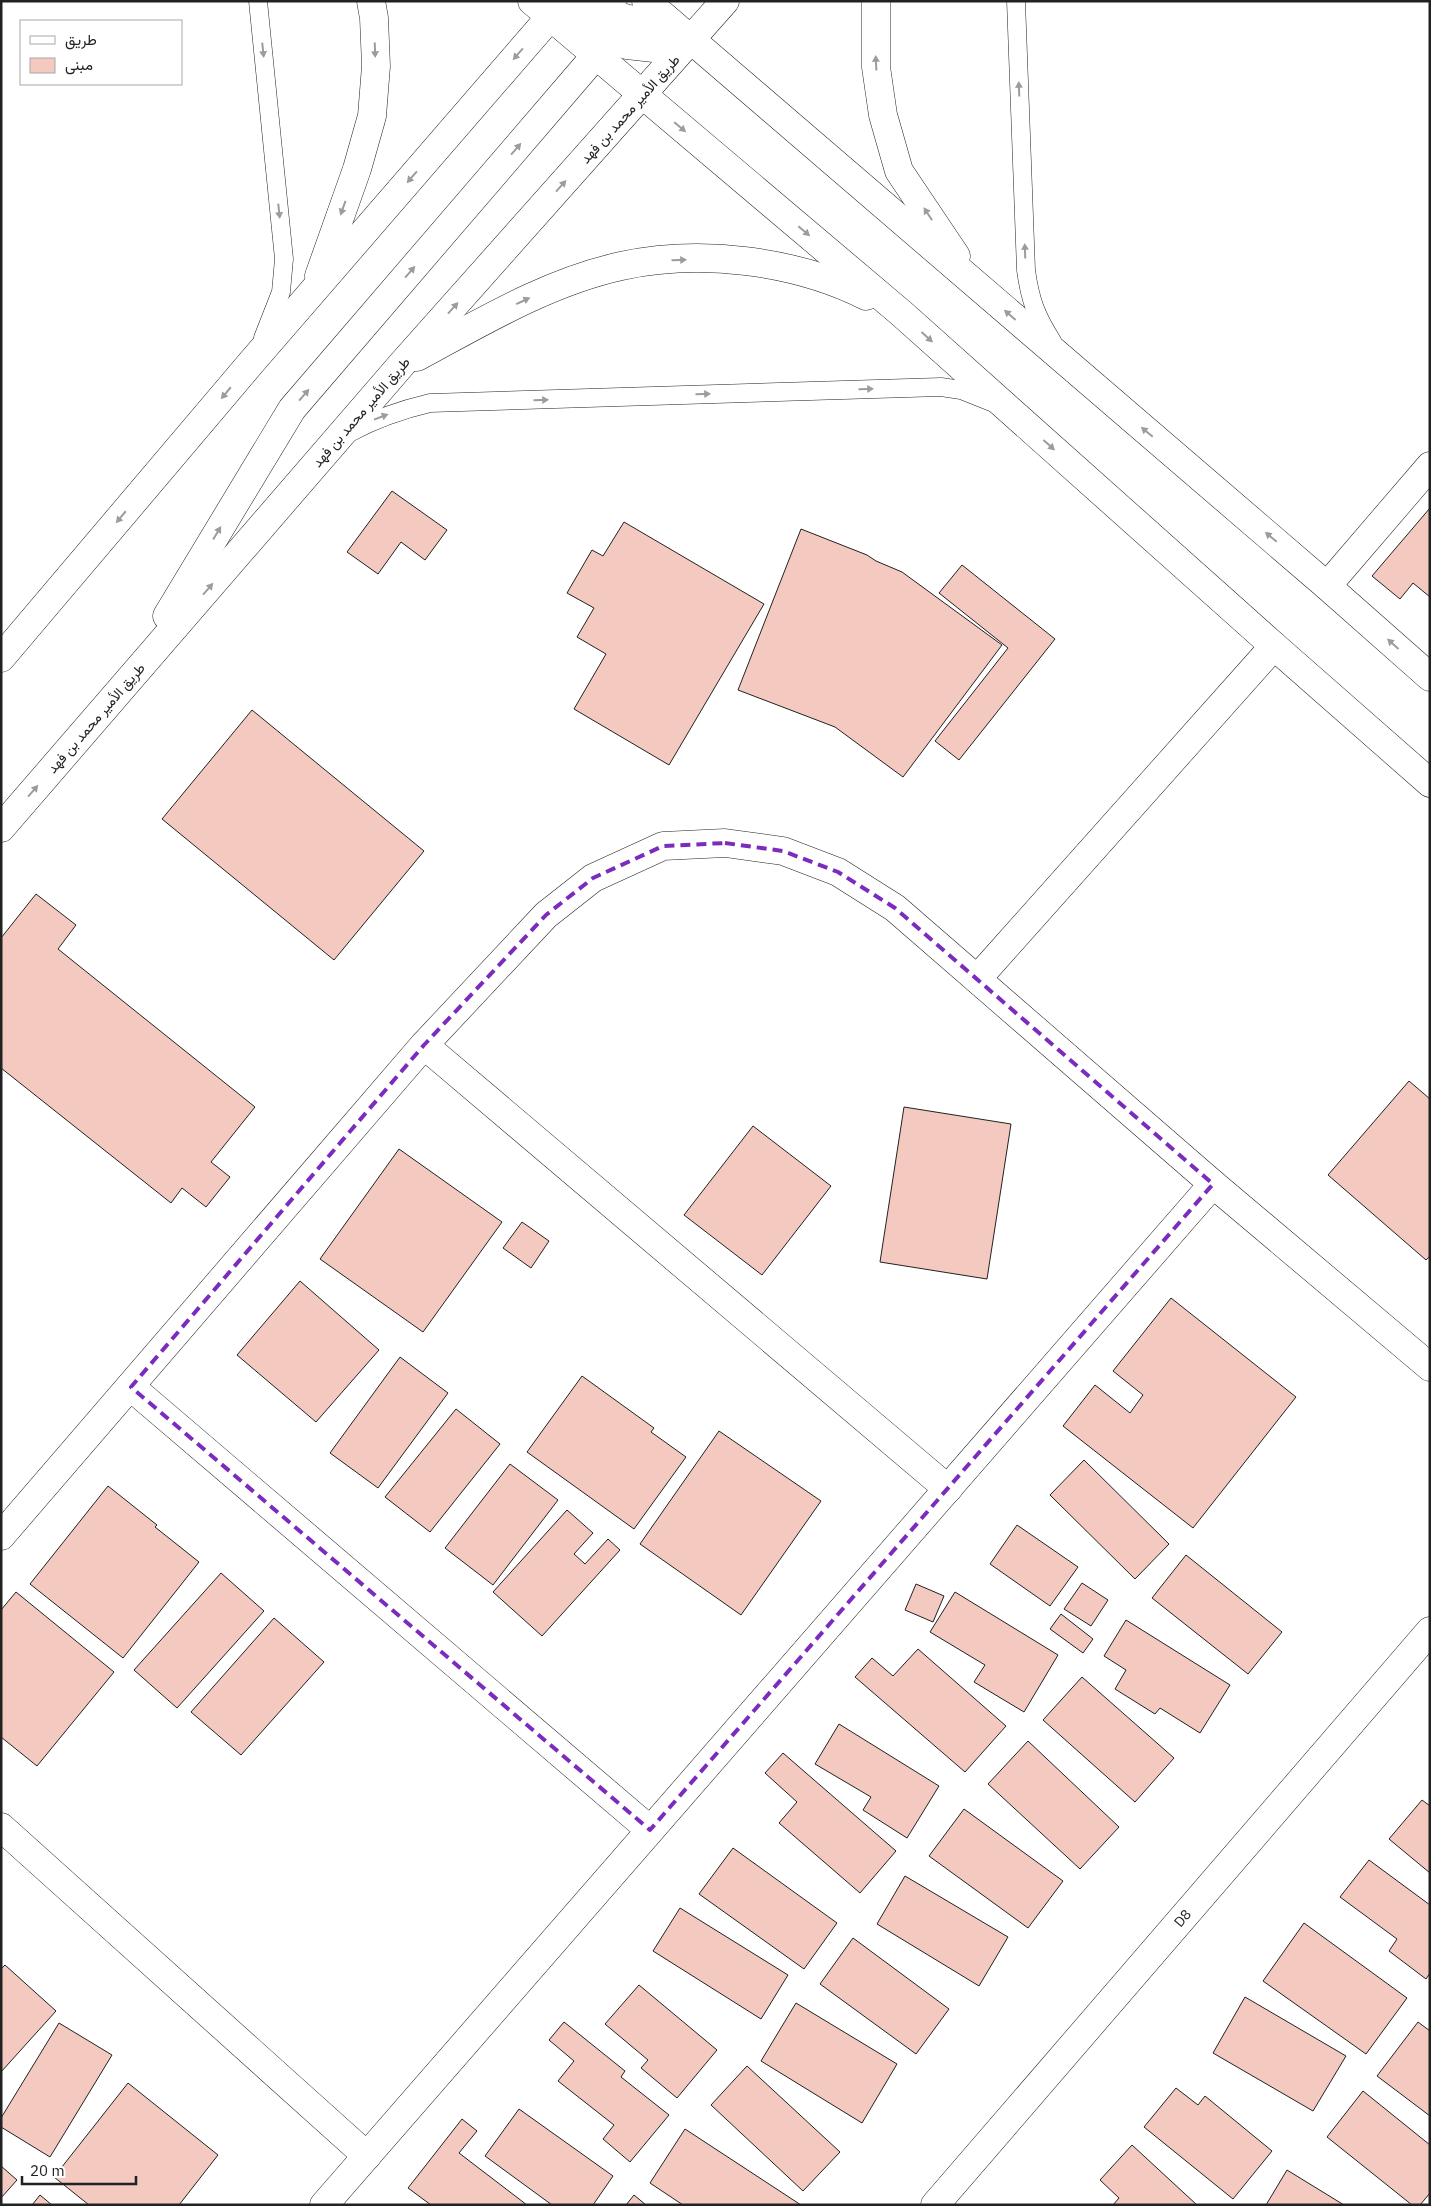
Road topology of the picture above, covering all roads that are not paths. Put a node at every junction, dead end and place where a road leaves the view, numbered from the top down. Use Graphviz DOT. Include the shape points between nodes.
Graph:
graph roads {
  1 [pos="258,1"];
  2 [pos="371,1"];
  3 [pos="725,1"];
  4 [pos="876,1"];
  5 [pos="1016,1"];
  6 [pos="549,6"];
  7 [pos="622,22"];
  8 [pos="692,40"];
  9 [pos="642,95"];
  10 [pos="974,284"];
  11 [pos="314,290"];
  12 [pos="901,313"];
  13 [pos="1064,361"];
  14 [pos="250,364"];
  15 [pos="402,364"];
  16 [pos="1016,416"];
  17 [pos="337,440"];
  18 [pos="1430,466"];
  19 [pos="1328,586"];
  20 [pos="1274,646"];
  21 [pos="1,658"];
  22 [pos="1430,676"];
  23 [pos="129,680"];
  24 [pos="1430,783"];
  25 [pos="1,828"];
  26 [pos="977,979"];
  27 [pos="424,1045"];
  28 [pos="1213,1184"];
  29 [pos="1430,1367"];
  30 [pos="131,1387"];
  31 [pos="948,1489"];
  32 [pos="1,1536"];
  33 [pos="1430,1631"];
  34 [pos="1,1828"];
  35 [pos="650,1830"];
  36 [pos="366,2156"];
  37 [pos="324,2205"];
  38 [pos="935,2205"];
  1 -- 14 [label="lane, one-way" via="284,259 281,292 270,325"];
  2 -- 11 [label="street, one-way" via="376,66 372,116 357,169"];
  3 -- 8 [label="street, طريق الأمير محمد بن فهد"];
  10 -- 4 [label="street, one-way" via="899,171 881,106 876,66"];
  13 -- 5 [label="lane, one-way" via="1030,299 1026,270"];
  6 -- 7 [label="street"];
  6 -- 7 [label="street"];
  6 -- 11 [label="street, one-way"];
  7 -- 8 [label="street"];
  7 -- 8 [label="street" via="672,50"];
  7 -- 9 [label="street"];
  23 -- 7 [label="street, one-way" via="292,409"];
  8 -- 9 [label="street, طريق الأمير محمد بن فهد"];
  8 -- 10 [label="street"];
  9 -- 12 [label="street, one-way"];
  15 -- 9 [label="street, طريق الأمير محمد بن فهد, one-way"];
  13 -- 10 [label="street, one-way"];
  11 -- 14 [label="street"];
  15 -- 12 [label="street, one-way" via="522,302 568,283 621,266 675,260 730,260 779,266 837,282"];
  12 -- 16 [label="street, one-way"];
  19 -- 13 [label="street, one-way"];
  14 -- 21 [label="street, one-way"];
  15 -- 17 [label="street, طريق الأمير محمد بن فهد"];
  17 -- 16 [label="lane, one-way" via="375,419 403,409 440,403 941,387 984,398"];
  16 -- 20 [label="street, one-way"];
  23 -- 17 [label="street, طريق الأمير محمد بن فهد, one-way"];
  18 -- 19 [label="street"];
  22 -- 19 [label="street, one-way"];
  20 -- 24 [label="street"];
  20 -- 26 [label="street"];
  25 -- 23 [label="street, طريق الأمير محمد بن فهد, one-way"];
  26 -- 27 [label="street" via="895,908 838,872 783,851 764,848 725,843 663,846 594,878 546,915"];
  26 -- 28 [label="street"];
  27 -- 30 [label="street"];
  27 -- 31 [label="street"];
  28 -- 29 [label="street"];
  28 -- 31 [label="street"];
  30 -- 32 [label="street"];
  30 -- 35 [label="street"];
  31 -- 35 [label="street"];
  33 -- 38 [label="street, D8"];
  34 -- 36 [label="street"];
  35 -- 36 [label="street"];
  36 -- 37 [label="street"];
}
